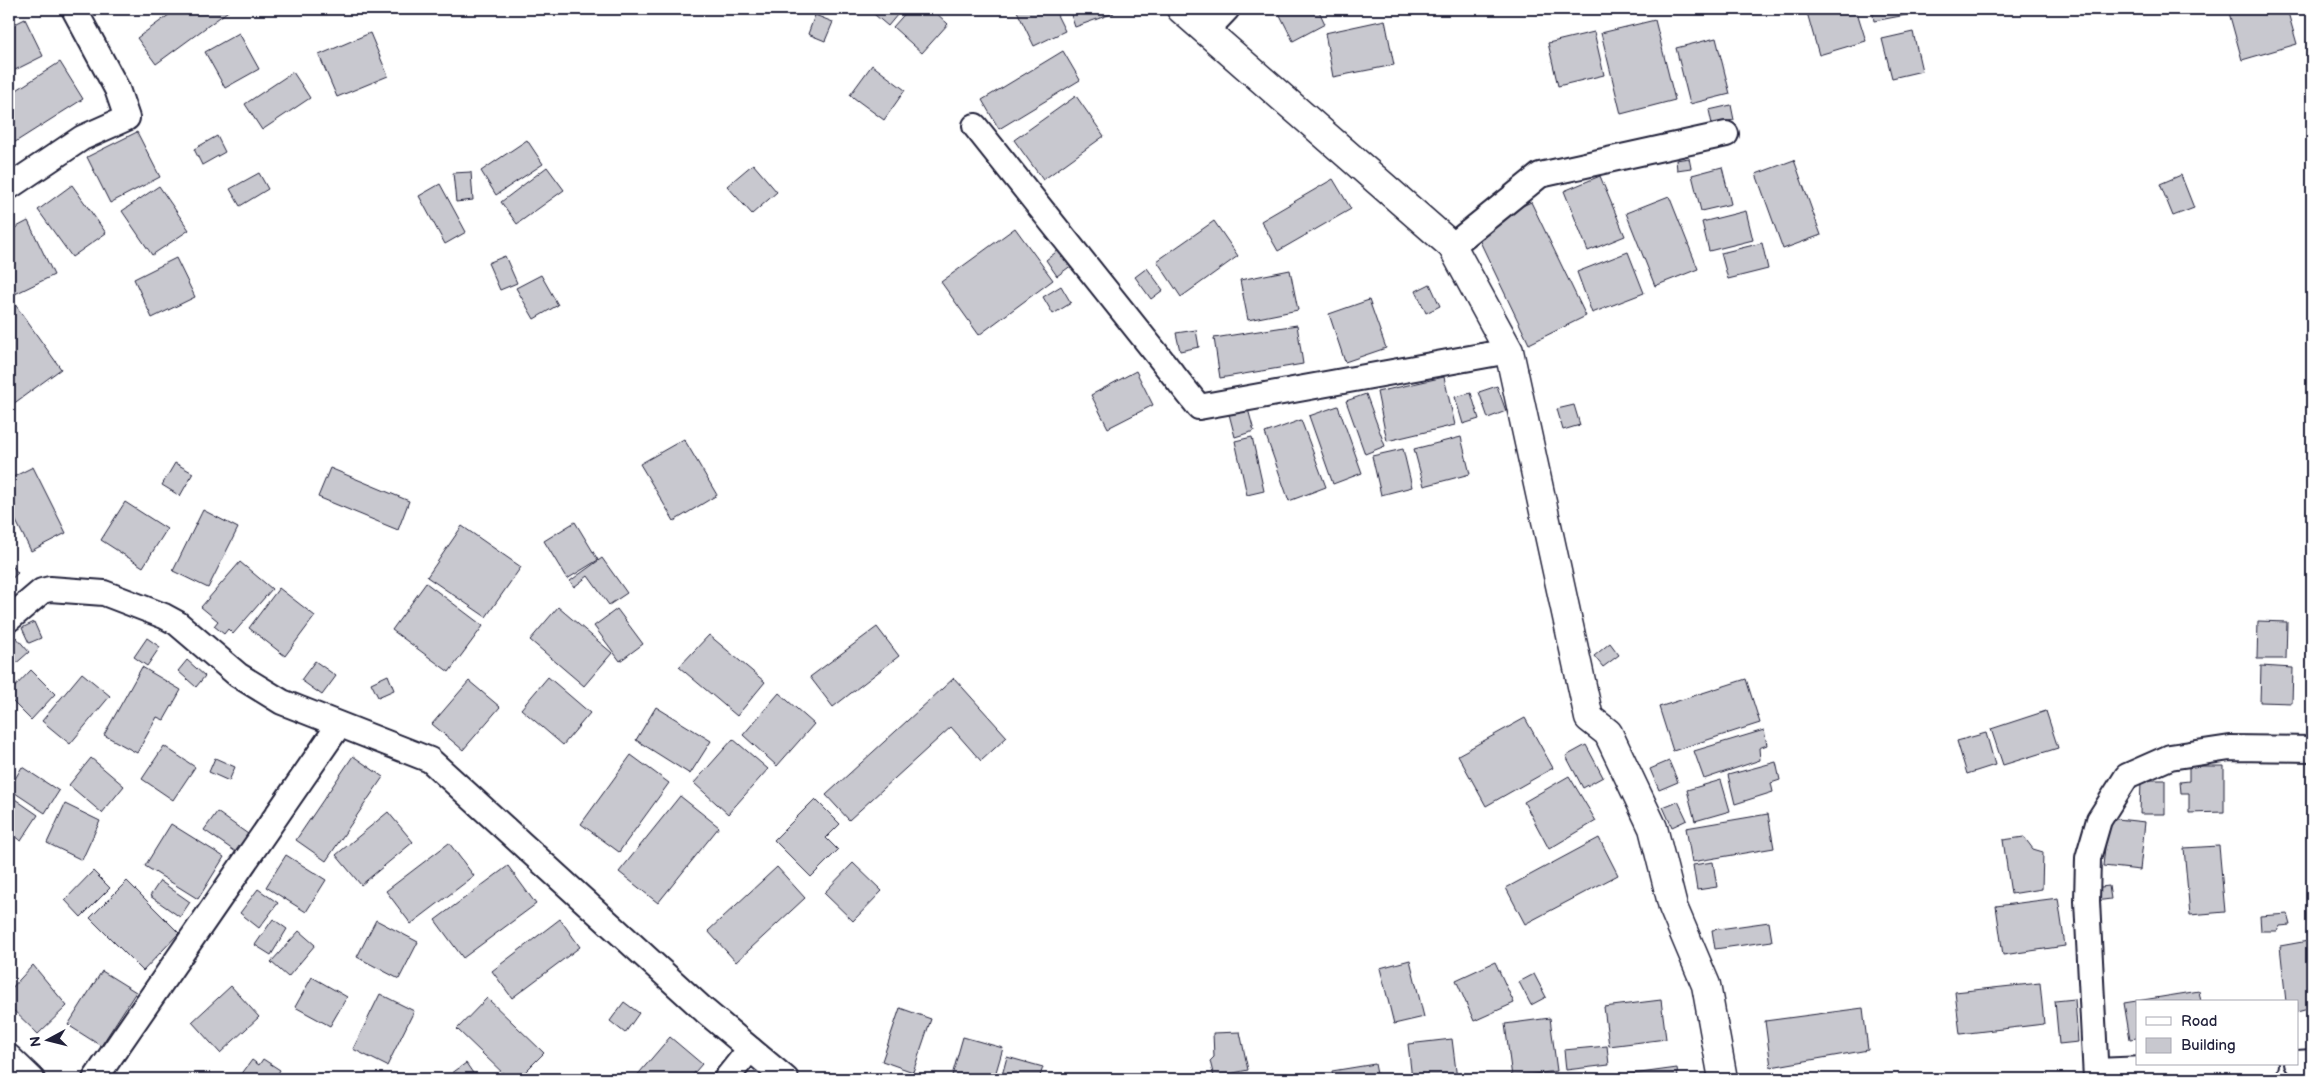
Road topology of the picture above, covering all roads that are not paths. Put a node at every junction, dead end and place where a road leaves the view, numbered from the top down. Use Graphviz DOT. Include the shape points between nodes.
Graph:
graph roads {
  1 [pos="74,9"];
  2 [pos="1182,9"];
  3 [pos="1228,9"];
  4 [pos="1206,31"];
  5 [pos="975,126"];
  6 [pos="1726,134"];
  7 [pos="9,187"];
  8 [pos="1452,246"];
  9 [pos="1508,351"];
  10 [pos="9,619"];
  11 [pos="339,724"];
  12 [pos="2312,749"];
  13 [pos="750,1049"];
  14 [pos="9,1057"];
  15 [pos="2312,1062"];
  16 [pos="2298,1063"];
  17 [pos="2235,1066"];
  18 [pos="2096,1075"];
  19 [pos="32,1079"];
  20 [pos="95,1079"];
  21 [pos="726,1079"];
  22 [pos="786,1079"];
  23 [pos="1723,1079"];
  1 -- 7 [label="street" via="117,89 127,118 82,138"];
  2 -- 4 [label="street"];
  3 -- 4 [label="street"];
  4 -- 8 [label="street"];
  5 -- 9 [label="street" via="1199,407"];
  6 -- 8 [label="street" via="1540,175"];
  8 -- 9 [label="street"];
  9 -- 23 [label="street" via="1589,718 1608,733 1653,828 1673,907 1706,985"];
  10 -- 11 [label="street" via="42,591 104,594 164,616 238,675 282,702"];
  11 -- 13 [label="street" via="430,760"];
  11 -- 20 [label="street"];
  12 -- 18 [label="street" via="2230,748 2170,757 2127,776 2099,820 2088,858 2086,901"];
  13 -- 21 [label="street"];
  13 -- 22 [label="street"];
  14 -- 19 [label="street"];
  15 -- 16 [label="street"];
  17 -- 18 [label="street"];
}
